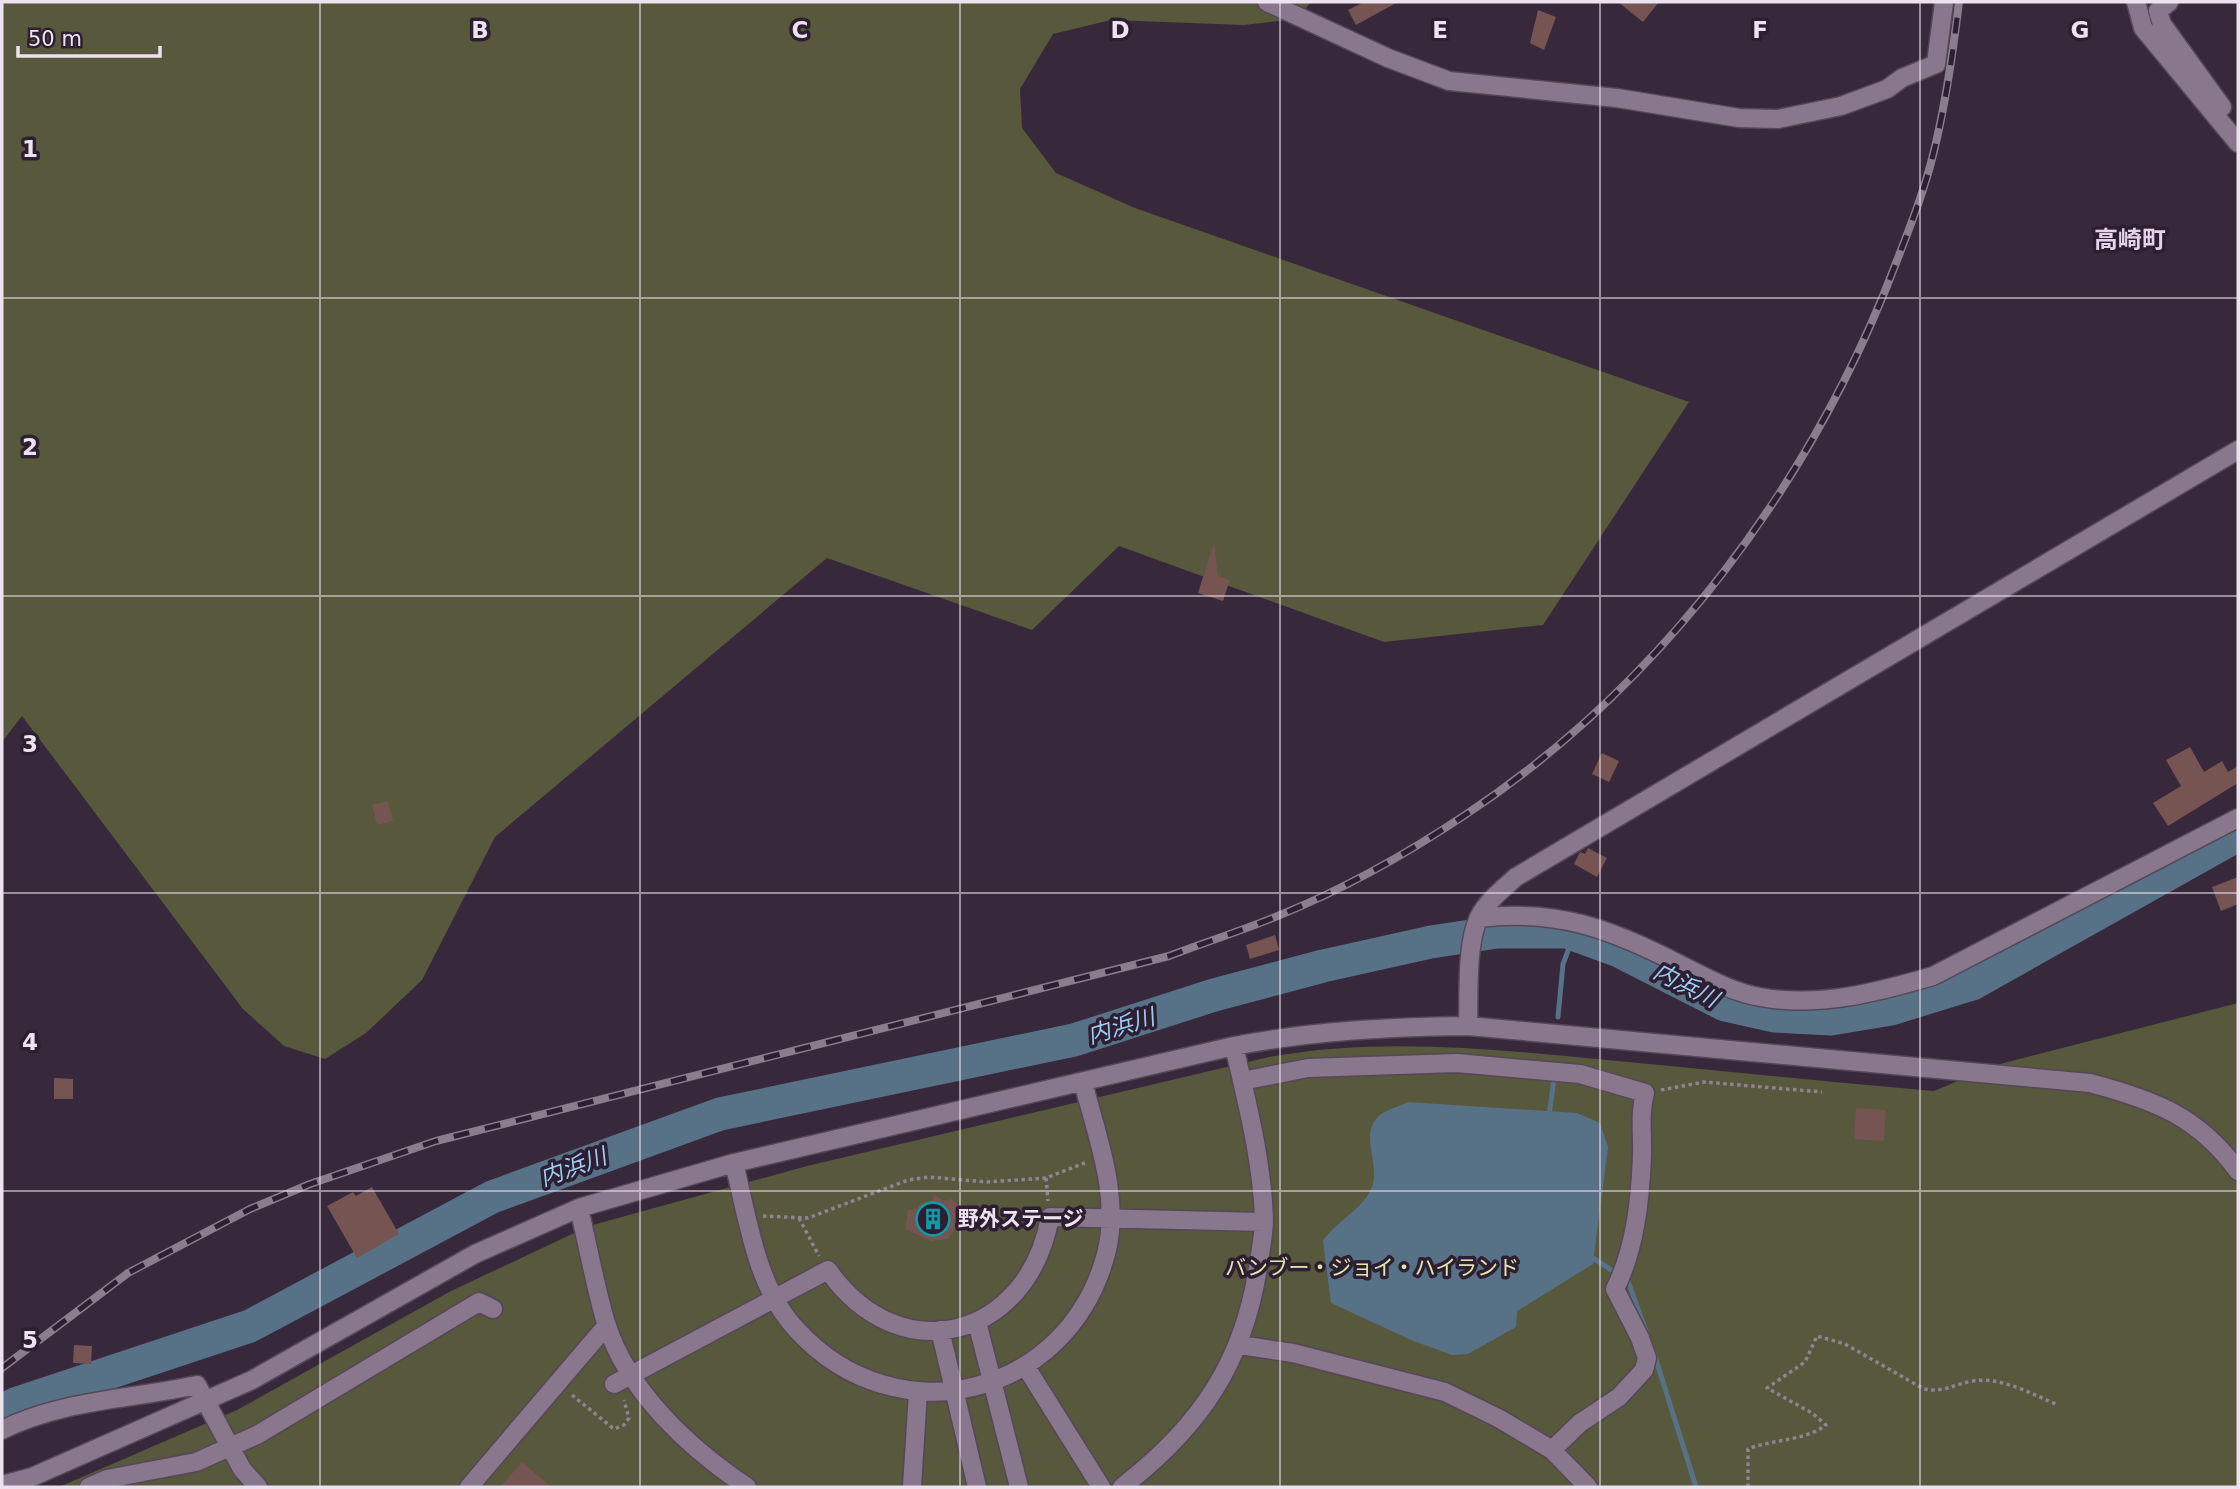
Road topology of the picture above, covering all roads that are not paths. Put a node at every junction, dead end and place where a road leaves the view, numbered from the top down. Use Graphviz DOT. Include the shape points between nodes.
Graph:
graph roads {
  1 [pos="1267,2"];
  2 [pos="1944,2"];
  3 [pos="2136,2"];
  4 [pos="2169,2"];
  5 [pos="2238,130"];
  6 [pos="2238,143"];
  7 [pos="2238,450"];
  8 [pos="2238,818"];
  9 [pos="1478,924"];
  10 [pos="1468,1026"];
  11 [pos="1234,1046"];
  12 [pos="1249,1079"];
  13 [pos="1083,1082"];
  14 [pos="734,1163"];
  15 [pos="2238,1171"];
  16 [pos="579,1208"];
  17 [pos="1111,1217"];
  18 [pos="1264,1222"];
  19 [pos="773,1297"];
  20 [pos="493,1309"];
  21 [pos="977,1322"];
  22 [pos="607,1325"];
  23 [pos="940,1330"];
  24 [pos="1240,1345"];
  25 [pos="1026,1367"];
  26 [pos="631,1375"];
  27 [pos="993,1382"];
  28 [pos="614,1384"];
  29 [pos="954,1391"];
  30 [pos="918,1392"];
  31 [pos="208,1401"];
  32 [pos="2,1430"];
  33 [pos="229,1447"];
  34 [pos="1552,1450"];
  35 [pos="2,1485"];
  36 [pos="89,1487"];
  37 [pos="258,1487"];
  38 [pos="469,1487"];
  39 [pos="747,1487"];
  40 [pos="912,1487"];
  41 [pos="977,1487"];
  42 [pos="1019,1487"];
  43 [pos="1101,1487"];
  44 [pos="1122,1487"];
  45 [pos="1588,1487"];
  1 -- 2 [label="street" via="1449,81 1778,119 1841,106 1937,64"];
  3 -- 6 [label="street" via="2143,29"];
  4 -- 5 [label="street" via="2158,11 2162,24"];
  7 -- 9 [label="street" via="1516,877 1494,897"];
  8 -- 9 [label="street" via="1933,976 1822,1000 1759,997 1736,990 1590,924 1517,913"];
  9 -- 10 [label="street" via="1472,948"];
  10 -- 11 [label="street" via="1368,1027"];
  10 -- 15 [label="street" via="2090,1083 2140,1096 2178,1113 2217,1142"];
  11 -- 12 [label="street"];
  11 -- 13 [label="street"];
  12 -- 18 [label="street"];
  12 -- 34 [label="street" via="1308,1069 1457,1063 1580,1074 1645,1093 1634,1231 1627,1265 1615,1289 1640,1338 1647,1358 1644,1370"];
  13 -- 14 [label="street"];
  13 -- 17 [label="street" via="1102,1156"];
  14 -- 16 [label="street"];
  14 -- 19 [label="street" via="757,1258"];
  16 -- 22 [label="street"];
  16 -- 31 [label="street" via="475,1254"];
  17 -- 18 [label="street"];
  17 -- 21 [label="street" via="1050,1217 1042,1253 1018,1293"];
  17 -- 25 [label="street" via="1106,1253 1089,1297 1061,1338"];
  18 -- 24 [label="street"];
  19 -- 23 [label="street" via="828,1270 844,1293 867,1311 905,1327"];
  19 -- 26 [label="street"];
  19 -- 30 [label="street" via="796,1330 831,1360 888,1388"];
  20 -- 33 [label="street" via="479,1302 277,1424"];
  21 -- 23 [label="street"];
  21 -- 27 [label="street"];
  22 -- 26 [label="street"];
  22 -- 38 [label="street"];
  23 -- 29 [label="street"];
  24 -- 34 [label="street" via="1293,1353 1445,1392"];
  24 -- 44 [label="street" via="1192,1421 1152,1464"];
  25 -- 27 [label="street"];
  25 -- 43 [label="street"];
  26 -- 28 [label="street"];
  26 -- 39 [label="street" via="675,1427"];
  27 -- 29 [label="street"];
  27 -- 42 [label="street"];
  29 -- 30 [label="street"];
  29 -- 41 [label="street"];
  30 -- 40 [label="street"];
  31 -- 32 [label="street" via="197,1385 64,1409"];
  31 -- 33 [label="street"];
  31 -- 35 [label="street" via="32,1477"];
  33 -- 36 [label="street" via="196,1462 107,1479"];
  33 -- 37 [label="street"];
  34 -- 45 [label="street"];
}
